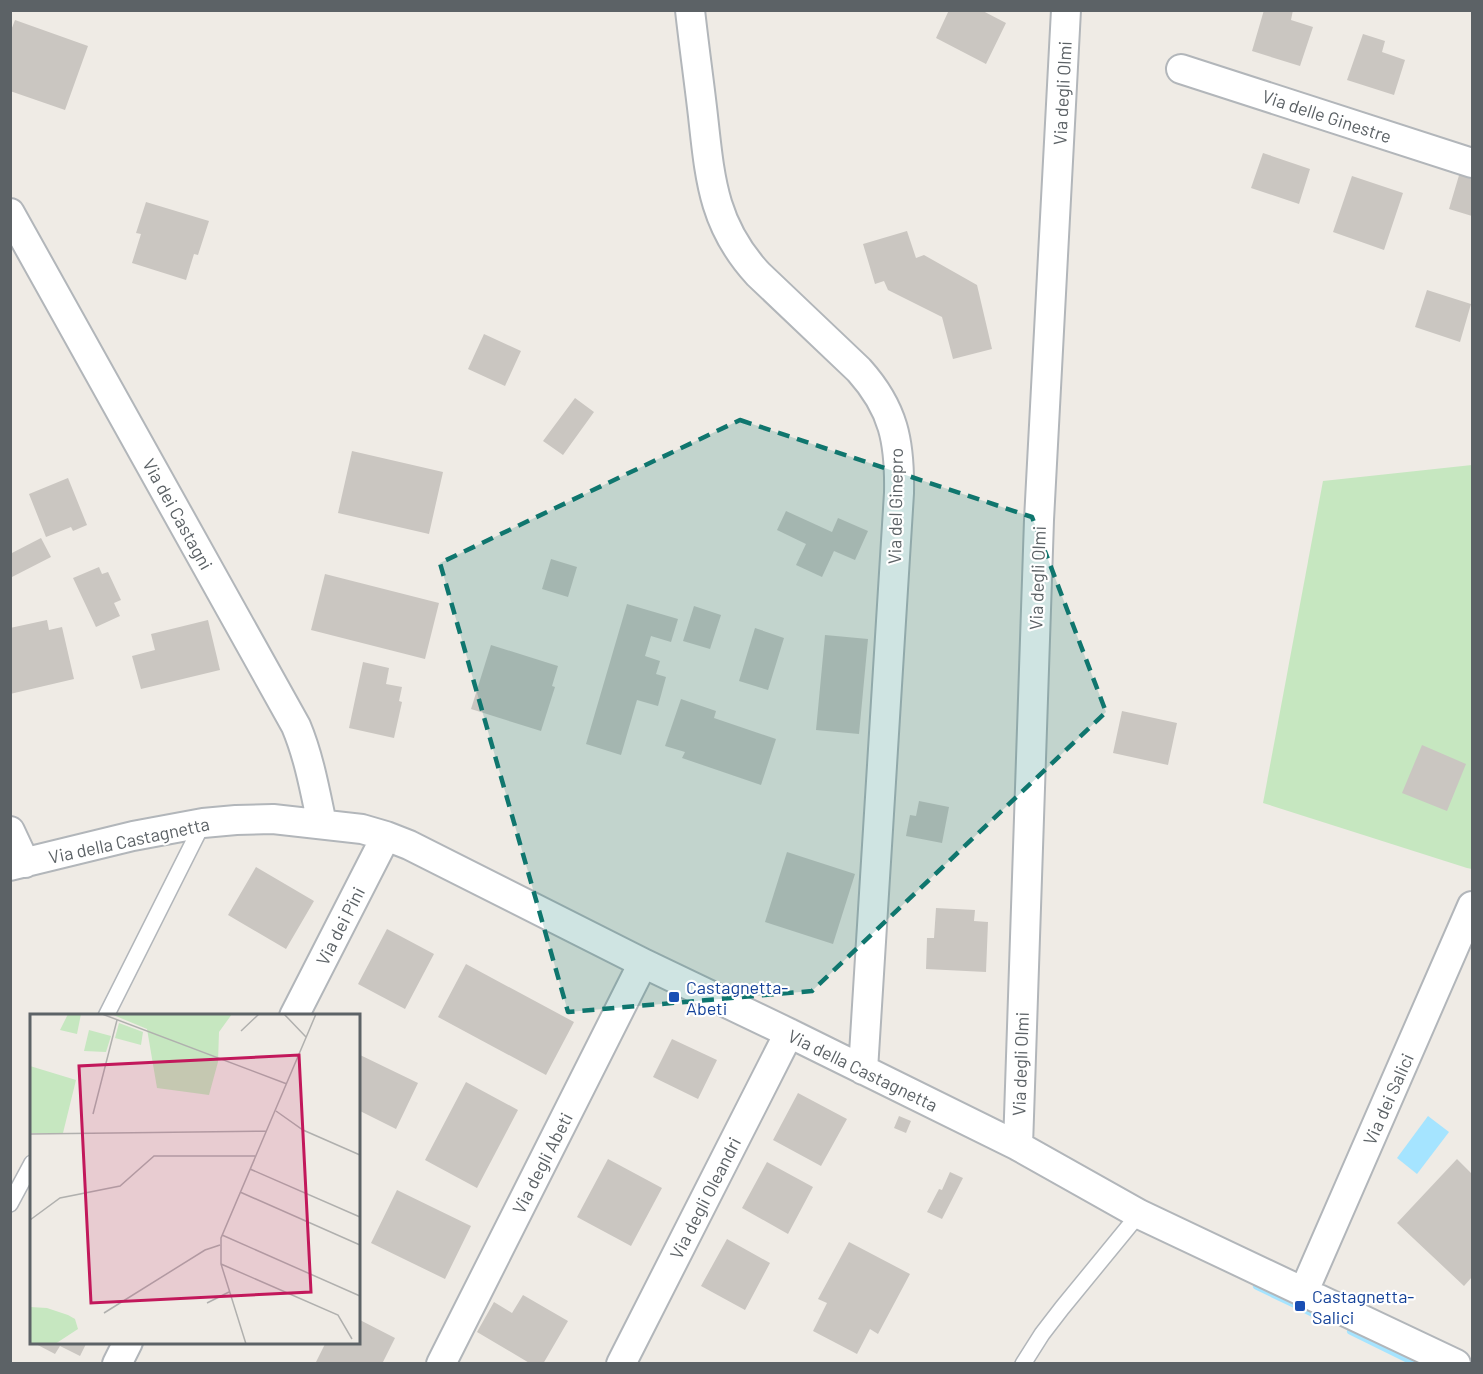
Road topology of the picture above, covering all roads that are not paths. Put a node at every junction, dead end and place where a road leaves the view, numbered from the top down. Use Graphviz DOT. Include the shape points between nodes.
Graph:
graph roads {
  1 [pos="690,10"];
  2 [pos="1066,10"];
  3 [pos="1181,69"];
  4 [pos="1473,162"];
  5 [pos="10,213"];
  6 [pos="203,823"];
  7 [pos="322,824"];
  8 [pos="10,831"];
  9 [pos="386,836"];
  10 [pos="18,865"];
  11 [pos="1473,906"];
  12 [pos="643,963"];
  13 [pos="107,1014"];
  14 [pos="295,1014"];
  15 [pos="789,1033"];
  16 [pos="863,1070"];
  17 [pos="1018,1146"];
  18 [pos="30,1167"];
  19 [pos="10,1204"];
  20 [pos="1139,1214"];
  21 [pos="1304,1291"];
  22 [pos="127,1344"];
  23 [pos="117,1364"];
  24 [pos="441,1364"];
  25 [pos="621,1364"];
  26 [pos="1023,1364"];
  27 [pos="1455,1364"];
  1 -- 16 [label="street, Via del Ginepro" via="711,181 728,232 758,274 876,389 896,436 899,494"];
  2 -- 17 [label="street, Via degli Olmi" via="1039,520"];
  3 -- 4 [label="street, Via delle Ginestre"];
  5 -- 7 [label="street, Via dei Castagni" via="296,726"];
  6 -- 7 [label="street, Via della Castagnetta" via="273,819"];
  6 -- 10 [label="street, Via della Castagnetta"];
  6 -- 13 [label="lane"];
  7 -- 9 [label="street, Via della Castagnetta"];
  8 -- 10 [label="street"];
  9 -- 12 [label="street, Via della Castagnetta"];
  9 -- 14 [label="street, Via dei Pini"];
  11 -- 21 [label="street, Via dei Salici"];
  12 -- 15 [label="street, Via della Castagnetta"];
  12 -- 24 [label="street, Via degli Abeti"];
  15 -- 16 [label="street, Via della Castagnetta"];
  15 -- 25 [label="street, Via degli Oleandri"];
  16 -- 17 [label="street, Via della Castagnetta"];
  17 -- 20 [label="street, Via della Castagnetta"];
  18 -- 19 [label="lane"];
  20 -- 21 [label="street, Via della Castagnetta"];
  20 -- 26 [label="lane" via="1062,1308"];
  21 -- 27 [label="street, Via della Castagnetta"];
  22 -- 23 [label="street"];
}
